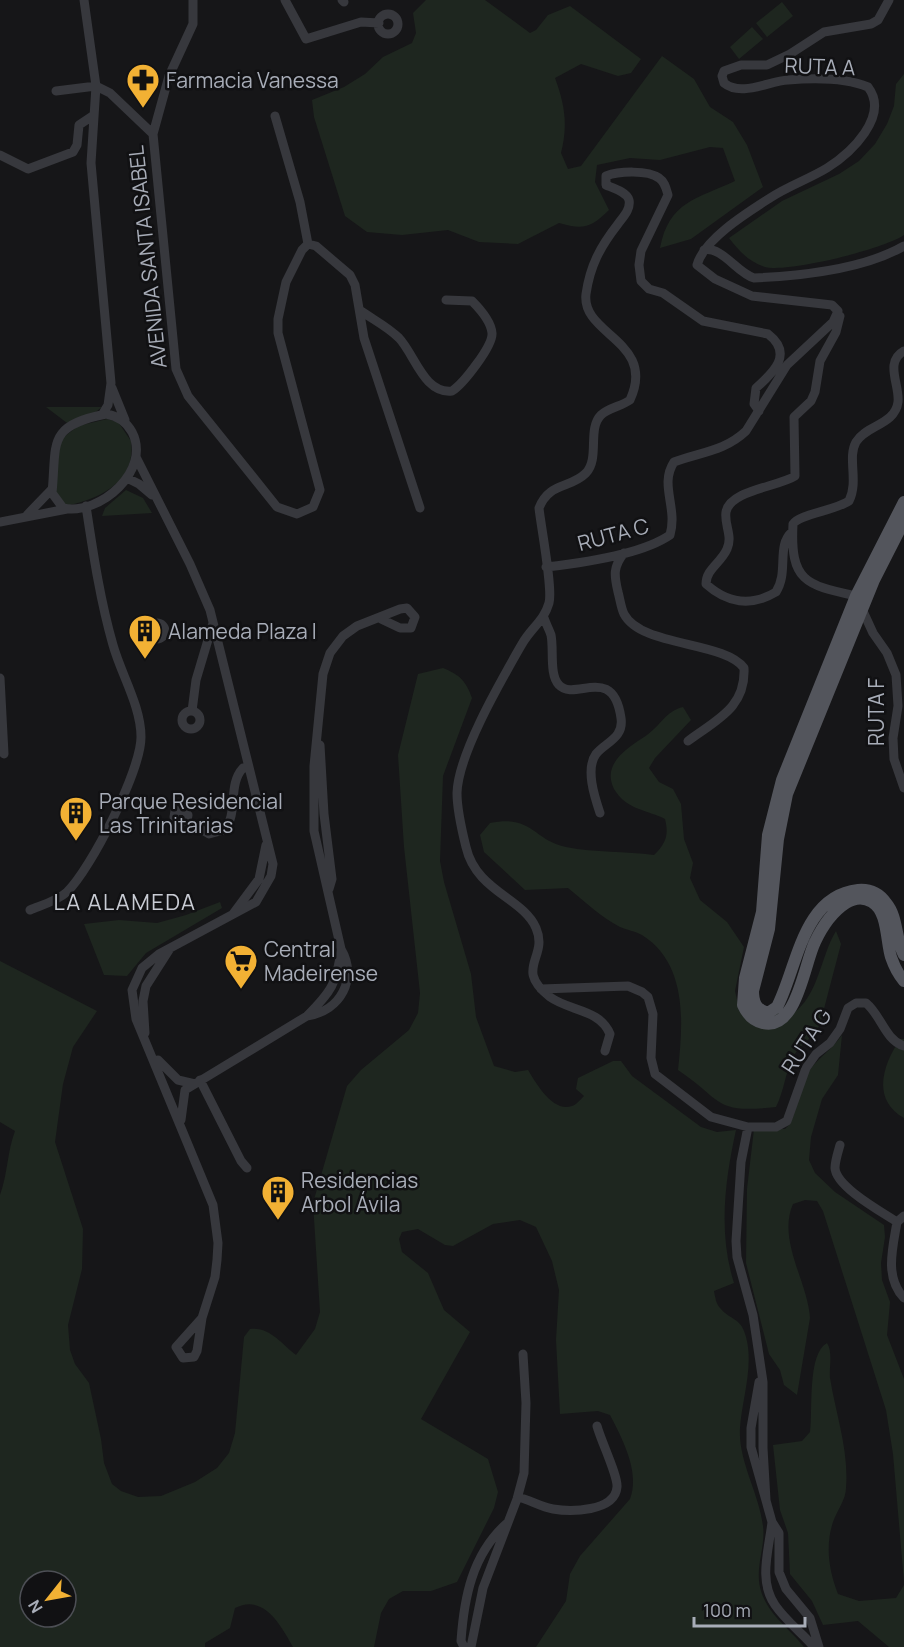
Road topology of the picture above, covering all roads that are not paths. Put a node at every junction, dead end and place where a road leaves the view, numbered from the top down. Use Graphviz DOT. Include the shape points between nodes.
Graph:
graph roads {
  1 [pos="84,0"];
  2 [pos="193,0"];
  3 [pos="285,0"];
  4 [pos="889,0"];
  5 [pos="379,23"];
  6 [pos="96,86"];
  7 [pos="56,91"];
  8 [pos="94,116"];
  9 [pos="275,116"];
  10 [pos="153,134"];
  11 [pos="0,154"];
  12 [pos="308,244"];
  13 [pos="904,246"];
  14 [pos="704,250"];
  15 [pos="446,300"];
  16 [pos="361,311"];
  17 [pos="838,311"];
  18 [pos="904,351"];
  19 [pos="111,383"];
  20 [pos="759,411"];
  21 [pos="102,415"];
  22 [pos="126,422"];
  23 [pos="136,457"];
  24 [pos="127,478"];
  25 [pos="52,489"];
  26 [pos="158,502"];
  27 [pos="904,502"];
  28 [pos="86,506"];
  29 [pos="420,508"];
  30 [pos="67,509"];
  31 [pos="27,515"];
  32 [pos="904,521"];
  33 [pos="0,522"];
  34 [pos="792,532"];
  35 [pos="894,540"];
  36 [pos="624,554"];
  37 [pos="546,567"];
  38 [pos="856,596"];
  39 [pos="862,607"];
  40 [pos="544,618"];
  41 [pos="381,619"];
  42 [pos="213,622"];
  43 [pos="0,678"];
  44 [pos="1,710"];
  45 [pos="192,711"];
  46 [pos="318,740"];
  47 [pos="688,741"];
  48 [pos="4,754"];
  49 [pos="249,768"];
  50 [pos="904,788"];
  51 [pos="600,813"];
  52 [pos="313,814"];
  53 [pos="324,814"];
  54 [pos="187,821"];
  55 [pos="329,891"];
  56 [pos="30,910"];
  57 [pos="341,949"];
  58 [pos="169,950"];
  59 [pos="904,955"];
  60 [pos="904,981"];
  61 [pos="134,983"];
  62 [pos="335,983"];
  63 [pos="146,986"];
  64 [pos="345,988"];
  65 [pos="541,989"];
  66 [pos="308,1016"];
  67 [pos="145,1036"];
  68 [pos="904,1046"];
  69 [pos="149,1049"];
  70 [pos="605,1051"];
  71 [pos="197,1082"];
  72 [pos="181,1125"];
  73 [pos="748,1126"];
  74 [pos="840,1145"];
  75 [pos="247,1168"];
  76 [pos="901,1219"];
  77 [pos="904,1298"];
  78 [pos="201,1318"];
  79 [pos="523,1354"];
  80 [pos="597,1426"];
  81 [pos="517,1499"];
  82 [pos="508,1522"];
  83 [pos="772,1522"];
  84 [pos="468,1583"];
  85 [pos="483,1588"];
  86 [pos="808,1616"];
  87 [pos="791,1624"];
  88 [pos="464,1647"];
  89 [pos="471,1647"];
  90 [pos="814,1647"];
  91 [pos="819,1647"];
  1 -- 6 [label="street"];
  2 -- 10 [label="street" via="193,24 169,76"];
  3 -- 5 [label="street" via="306,39 361,22"];
  4 -- 14 [label="street, RUTA A" via="878,20 871,24 824,32 767,65 741,65 724,71 724,83 735,88 788,80 862,84 871,92 874,105 870,123 839,159 771,197"];
  6 -- 7 [label="street"];
  6 -- 8 [label="street"];
  6 -- 10 [label="street, AVENIDA SANTA ISABEL" via="110,93"];
  8 -- 11 [label="street" via="79,125 77,146 71,153 28,169"];
  8 -- 19 [label="street" via="91,163"];
  9 -- 12 [label="street"];
  10 -- 12 [label="street, AVENIDA SANTA ISABEL" via="167,296 180,380 188,396 278,507 297,514 314,507 320,490 281,350 278,319 286,282"];
  12 -- 16 [label="street" via="316,246 350,275"];
  13 -- 14 [label="street" via="849,266 754,279 713,250"];
  14 -- 17 [label="street" via="697,265 727,285 752,296 825,302"];
  15 -- 16 [label="street" via="472,301 484,315 492,334 485,350 452,392 436,389 400,340"];
  16 -- 29 [label="street" via="364,338"];
  17 -- 20 [label="street" via="833,322 788,365"];
  17 -- 34 [label="street" via="838,325 820,362 815,392 794,417 795,476 731,502 726,510 729,545 709,571 706,584 731,600 765,599 776,592 784,572 786,537"];
  18 -- 34 [label="street" via="894,367 896,410 863,435 854,447 855,484 849,501 828,512 800,517"];
  19 -- 21 [label="street" via="108,405"];
  19 -- 22 [label="street"];
  20 -- 36 [label="street, RUTA C" via="746,431 725,447 675,462 668,476 674,519 670,535 657,544"];
  20 -- 37 [label="street" via="754,404 756,388 774,373 779,363 775,339 768,334 703,321 663,293 649,289 641,281 641,251 668,195 666,186 660,178 649,174 606,176 606,185 626,195 628,211 598,249 586,298 594,322 629,353 634,391 630,400 597,420 591,464 585,473 543,499 539,508"];
  21 -- 22 [label="street"];
  21 -- 25 [label="street" via="73,424 60,433 54,450"];
  22 -- 23 [label="street" via="134,437"];
  23 -- 24 [label="street"];
  23 -- 26 [label="street"];
  24 -- 26 [label="street" via="145,488"];
  24 -- 28 [label="street" via="106,497"];
  25 -- 30 [label="street" via="55,500"];
  25 -- 31 [label="street"];
  26 -- 42 [label="street" via="198,581"];
  27 -- 35 [label="main road"];
  28 -- 30 [label="street"];
  28 -- 56 [label="street" via="103,606 141,741 127,784 88,866 65,893"];
  30 -- 31 [label="street"];
  31 -- 33 [label="street"];
  32 -- 35 [label="main road"];
  34 -- 38 [label="street" via="795,557 807,582"];
  35 -- 38 [label="main road"];
  35 -- 39 [label="main road"];
  36 -- 37 [label="street, RUTA C"];
  36 -- 47 [label="street" via="614,566 614,576 623,614 629,621 648,632 732,658 744,668 745,683 738,701"];
  37 -- 40 [label="street" via="550,600"];
  38 -- 39 [label="street, RUTA F"];
  38 -- 60 [label="main road" via="775,802 766,850 762,912 745,978 743,1005 756,1021 782,1021 793,1005 822,928 839,908 856,899 874,902 880,910 891,959"];
  39 -- 50 [label="street, RUTA F" via="896,675 894,759"];
  39 -- 59 [label="main road" via="784,805 771,917 754,1001 768,1013 777,1007 811,922 829,904 851,891 870,891 885,900"];
  40 -- 51 [label="street" via="551,635 555,681 570,691 603,687 615,700 622,719 616,738 596,754 592,764 594,796"];
  40 -- 65 [label="street" via="524,641 483,717 461,771 457,794 466,849 476,869 537,928 539,944 532,973"];
  41 -- 46 [label="street" via="350,631 330,653 323,674"];
  42 -- 45 [label="street" via="196,680"];
  42 -- 49 [label="street"];
  43 -- 44 [label="street"];
  44 -- 48 [label="street"];
  46 -- 52 [label="street"];
  46 -- 53 [label="street" via="322,750"];
  49 -- 54 [label="street" via="243,768 236,777 229,822 224,830 209,834"];
  49 -- 58 [label="street" via="267,845 263,882 233,914"];
  52 -- 53 [label="street"];
  52 -- 55 [label="street"];
  53 -- 55 [label="street" via="332,879"];
  55 -- 57 [label="street"];
  57 -- 62 [label="street"];
  57 -- 64 [label="street" via="350,971"];
  58 -- 61 [label="street" via="151,959"];
  58 -- 63 [label="street"];
  61 -- 63 [label="street"];
  61 -- 67 [label="street" via="133,1006"];
  62 -- 64 [label="street"];
  62 -- 66 [label="street"];
  63 -- 67 [label="street"];
  64 -- 66 [label="street" via="333,1004"];
  65 -- 70 [label="street" via="555,1001 590,1014 607,1026 609,1042"];
  65 -- 73 [label="street, RUTA G" via="628,986 642,992 648,997 653,1014 651,1058 655,1074 711,1118"];
  66 -- 71 [label="street"];
  67 -- 69 [label="street"];
  68 -- 73 [label="street, RUTA G" via="891,1039 873,1009 866,1003 856,1003 848,1008 830,1043 806,1068 787,1121 776,1127"];
  69 -- 71 [label="street" via="178,1080"];
  69 -- 72 [label="street"];
  71 -- 72 [label="street" via="182,1098"];
  71 -- 75 [label="street"];
  72 -- 78 [label="street" via="213,1205 218,1243 215,1276"];
  73 -- 83 [label="street" via="741,1161 736,1241 753,1315 764,1391 766,1500"];
  74 -- 76 [label="street" via="835,1169 840,1179 849,1189"];
  76 -- 77 [label="street" via="891,1268 898,1292"];
  79 -- 81 [label="street" via="524,1473"];
  80 -- 81 [label="street" via="616,1474 617,1489 611,1499 585,1509 534,1507"];
  81 -- 82 [label="street"];
  82 -- 84 [label="street"];
  82 -- 85 [label="street"];
  83 -- 86 [label="street" via="778,1533 781,1582"];
  83 -- 87 [label="street" via="766,1582 774,1605"];
  84 -- 85 [label="street"];
  84 -- 88 [label="street" via="461,1634"];
  85 -- 89 [label="street"];
  86 -- 87 [label="street" via="800,1624"];
  86 -- 91 [label="street"];
  87 -- 90 [label="street"];
}
